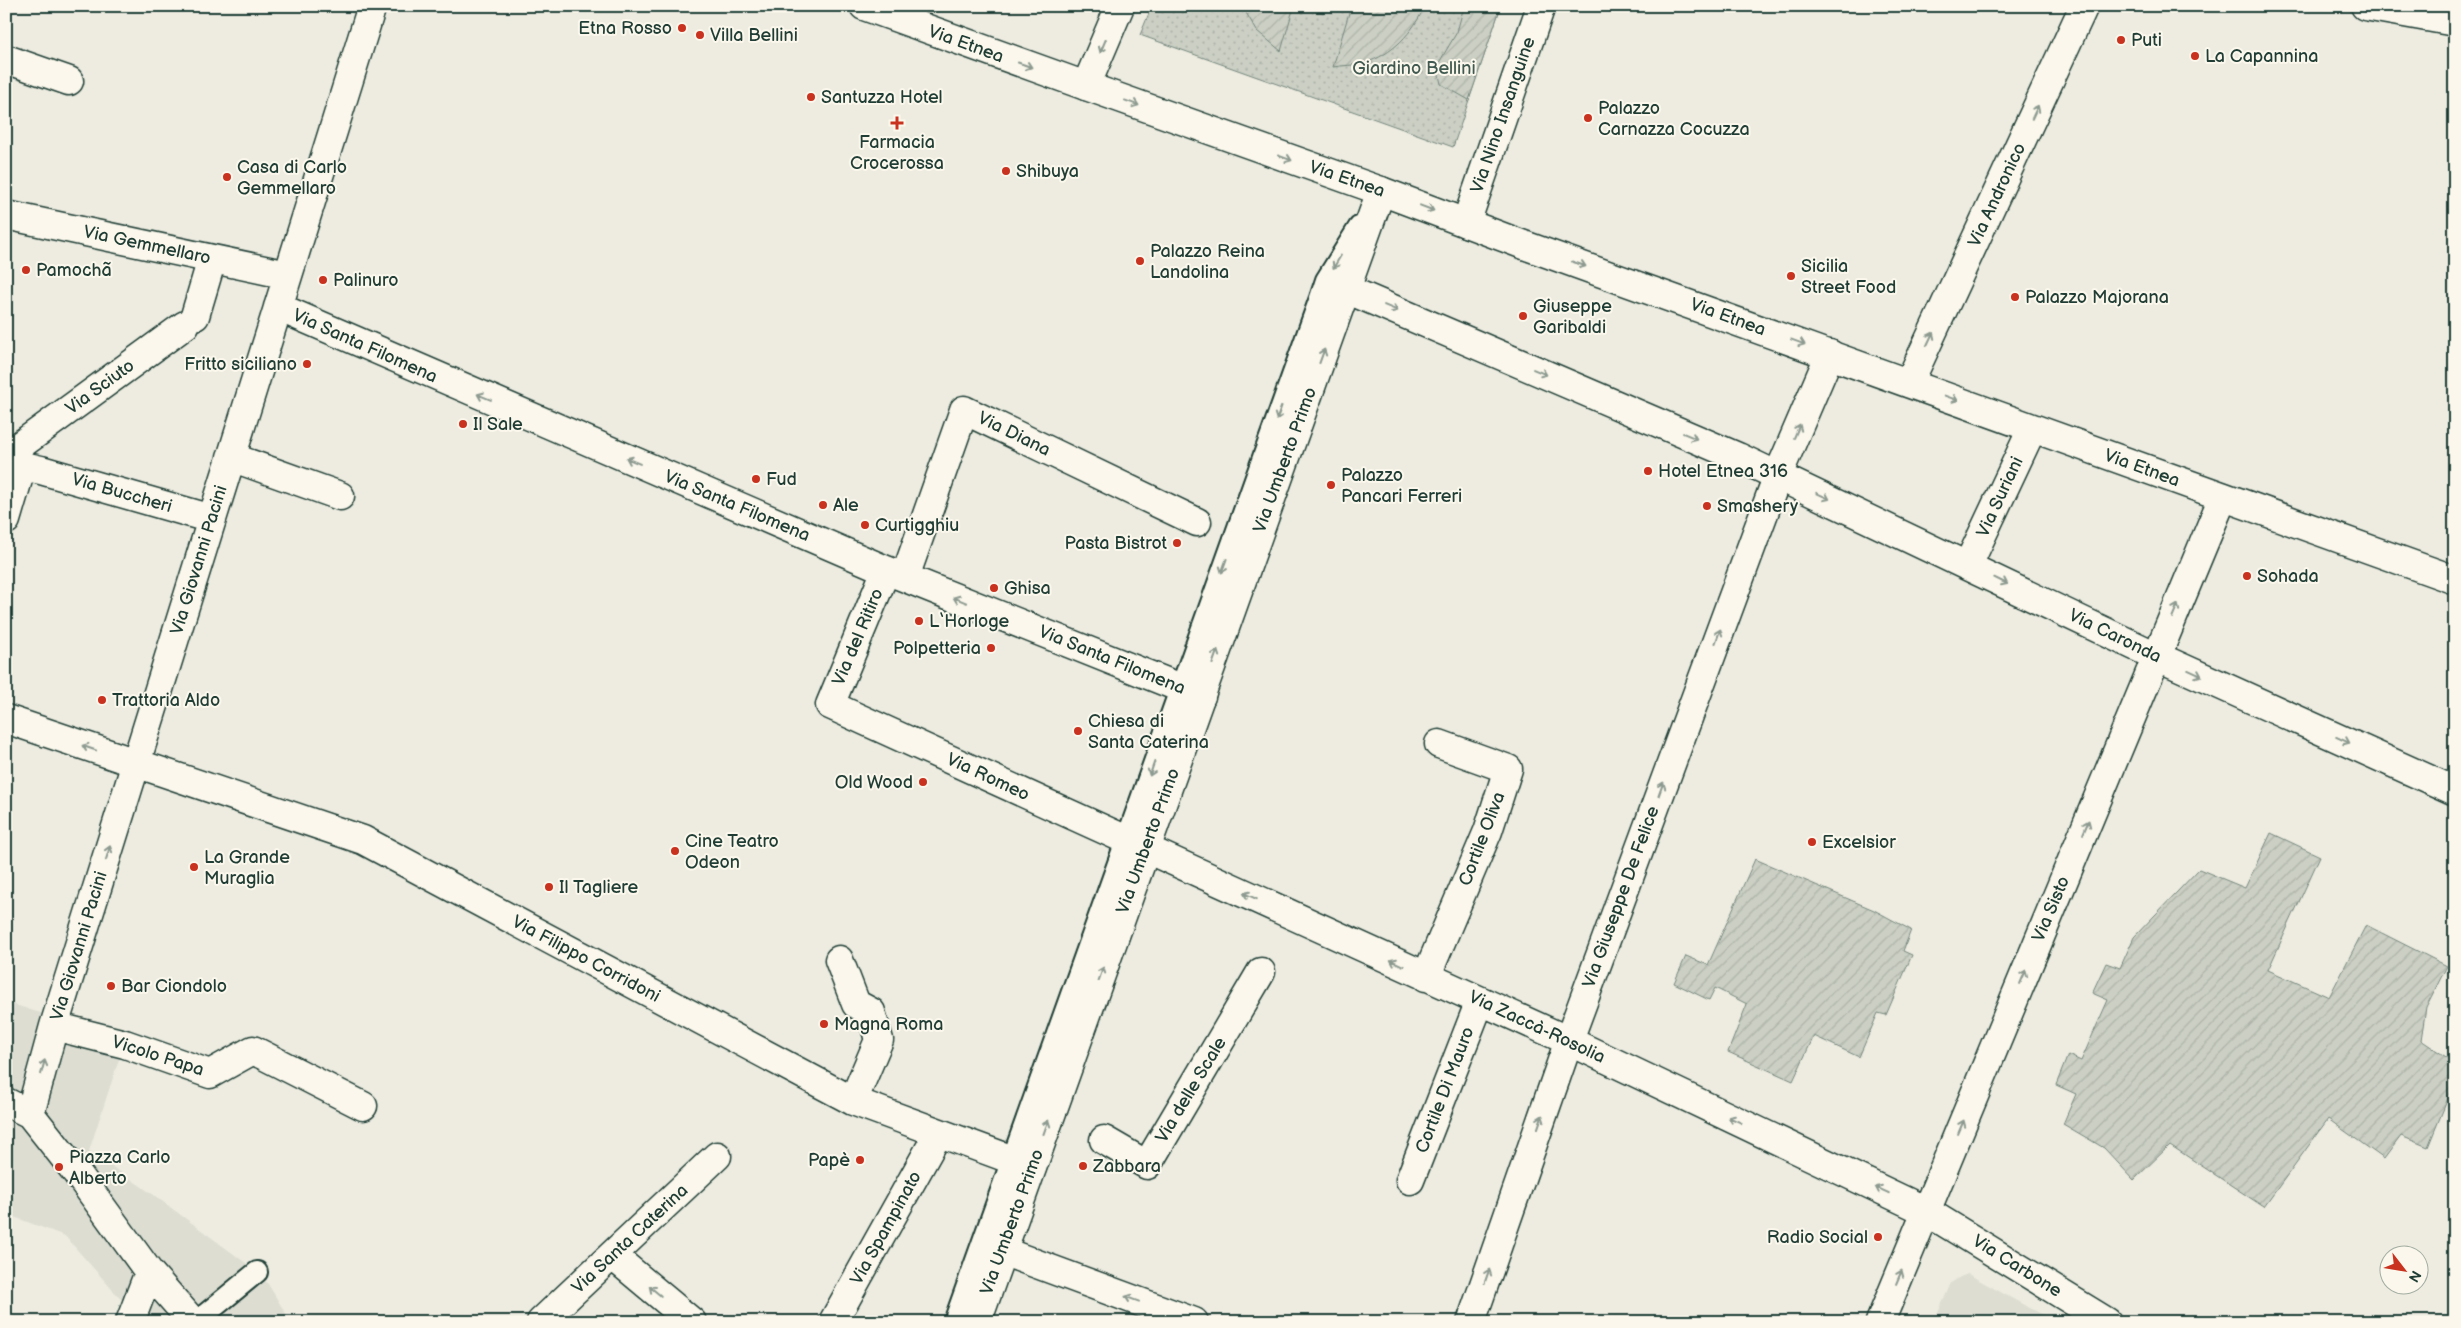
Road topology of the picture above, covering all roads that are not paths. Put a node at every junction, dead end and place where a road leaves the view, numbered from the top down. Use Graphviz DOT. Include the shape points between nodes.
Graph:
graph roads {
  1 [pos="372,6"];
  2 [pos="864,6"];
  3 [pos="1120,6"];
  4 [pos="1541,6"];
  5 [pos="2084,6"];
  6 [pos="2365,6"];
  7 [pos="2455,22"];
  8 [pos="6,59"];
  9 [pos="69,81"];
  10 [pos="1086,86"];
  11 [pos="1381,191"];
  12 [pos="6,216"];
  13 [pos="1466,223"];
  14 [pos="212,259"];
  15 [pos="288,275"];
  16 [pos="1346,289"];
  17 [pos="278,307"];
  18 [pos="1830,354"];
  19 [pos="1909,383"];
  20 [pos="2032,429"];
  21 [pos="231,457"];
  22 [pos="16,461"];
  23 [pos="1778,476"];
  24 [pos="340,496"];
  25 [pos="2223,497"];
  26 [pos="212,519"];
  27 [pos="6,520"];
  28 [pos="1197,522"];
  29 [pos="1968,565"];
  30 [pos="896,574"];
  31 [pos="2455,580"];
  32 [pos="2156,656"];
  33 [pos="1190,692"];
  34 [pos="830,704"];
  35 [pos="6,719"];
  36 [pos="1439,744"];
  37 [pos="135,764"];
  38 [pos="2455,791"];
  39 [pos="1136,844"];
  40 [pos="839,960"];
  41 [pos="1260,972"];
  42 [pos="1426,977"];
  43 [pos="1480,1001"];
  44 [pos="54,1026"];
  45 [pos="1569,1041"];
  46 [pos="853,1101"];
  47 [pos="6,1102"];
  48 [pos="363,1106"];
  49 [pos="30,1114"];
  50 [pos="938,1134"];
  51 [pos="1104,1140"];
  52 [pos="717,1156"];
  53 [pos="1022,1163"];
  54 [pos="1410,1180"];
  55 [pos="1926,1210"];
  56 [pos="1002,1252"];
  57 [pos="613,1256"];
  58 [pos="150,1272"];
  59 [pos="257,1272"];
  60 [pos="130,1322"];
  61 [pos="194,1322"];
  62 [pos="541,1322"];
  63 [pos="692,1322"];
  64 [pos="833,1322"];
  65 [pos="954,1322"];
  66 [pos="977,1322"];
  67 [pos="1194,1322"];
  68 [pos="1471,1322"];
  69 [pos="1880,1322"];
  70 [pos="2107,1322"];
  1 -- 15 [label="street, Via Giovanni Pacini"];
  2 -- 10 [label="street, Via Etnea, one-way"];
  3 -- 10 [label="street, one-way"];
  4 -- 13 [label="street, Via Nino Insanguine"];
  19 -- 5 [label="street, Via Andronico, one-way"];
  6 -- 7 [label="street"];
  8 -- 9 [label="street"];
  10 -- 11 [label="street, Via Etnea, one-way"];
  11 -- 13 [label="street, Via Etnea, one-way"];
  11 -- 16 [label="street, Via Umberto Primo"];
  11 -- 33 [label="lane, one-way" via="1326,280"];
  12 -- 14 [label="street, Via Gemmellaro"];
  13 -- 18 [label="street, Via Etnea, one-way"];
  14 -- 15 [label="street, Via Gemmellaro"];
  14 -- 22 [label="street, Via Sciuto" via="190,320"];
  15 -- 17 [label="street, Via Giovanni Pacini"];
  16 -- 23 [label="street, one-way"];
  33 -- 16 [label="street, Via Umberto Primo, one-way"];
  17 -- 21 [label="street, Via Giovanni Pacini"];
  30 -- 17 [label="street, Via Santa Filomena, one-way"];
  18 -- 19 [label="street, Via Etnea"];
  23 -- 18 [label="street, one-way"];
  19 -- 20 [label="street, Via Etnea, one-way"];
  20 -- 25 [label="street, Via Etnea"];
  20 -- 29 [label="street, Via Suriani"];
  21 -- 24 [label="street"];
  21 -- 26 [label="street, Via Giovanni Pacini"];
  22 -- 26 [label="street, Via Buccheri"];
  22 -- 27 [label="street"];
  23 -- 29 [label="street, Via Caronda, one-way"];
  45 -- 23 [label="street, Via Giuseppe De Felice, one-way"];
  25 -- 31 [label="street, Via Etnea"];
  32 -- 25 [label="street, Via Sisto, one-way"];
  26 -- 37 [label="street, Via Giovanni Pacini"];
  28 -- 30 [label="street, Via Diana" via="964,410"];
  29 -- 32 [label="street, Via Caronda, one-way"];
  33 -- 30 [label="street, Via Santa Filomena, one-way"];
  30 -- 34 [label="street, Via del Ritiro"];
  32 -- 38 [label="street, Via Caronda, one-way"];
  55 -- 32 [label="street, Via Sisto, one-way"];
  33 -- 39 [label="street, Via Umberto Primo"];
  34 -- 39 [label="street, Via Romeo"];
  37 -- 35 [label="street, Via Filippo Corridoni, one-way"];
  36 -- 42 [label="street, Cortile Oliva" via="1508,769 1488,831"];
  44 -- 37 [label="street, Via Giovanni Pacini, one-way"];
  37 -- 46 [label="street, Via Filippo Corridoni" via="363,840"];
  42 -- 39 [label="street, Via Zaccà-Rosolia, one-way"];
  39 -- 53 [label="street, Via Umberto Primo"];
  40 -- 46 [label="street" via="856,1004 871,1012 879,1040"];
  41 -- 51 [label="street, Via delle Scale" via="1147,1165"];
  42 -- 43 [label="street, Via Zaccà-Rosolia"];
  43 -- 45 [label="street, Via Zaccà-Rosolia"];
  43 -- 54 [label="street, Cortile Di Mauro"];
  44 -- 48 [label="street, Vicolo Papa" via="125,1044 210,1074 253,1050"];
  49 -- 44 [label="street, Via Giovanni Pacini, one-way"];
  55 -- 45 [label="street, Via Zaccà-Rosolia, one-way"];
  68 -- 45 [label="street, Via Giuseppe De Felice, one-way"];
  46 -- 50 [label="street, Via Filippo Corridoni"];
  47 -- 49 [label="street"];
  49 -- 58 [label="street"];
  50 -- 53 [label="street, Via Filippo Corridoni"];
  50 -- 64 [label="street, Via Spampinato"];
  52 -- 57 [label="street, Via Santa Caterina"];
  53 -- 56 [label="street, Via Umberto Primo"];
  53 -- 65 [label="lane"];
  69 -- 55 [label="street, Via Sisto, one-way"];
  55 -- 70 [label="street, Via Carbone"];
  56 -- 66 [label="street, Via Umberto Primo"];
  67 -- 56 [label="street, one-way"];
  57 -- 62 [label="street, Via Santa Caterina"];
  63 -- 57 [label="street, one-way"];
  58 -- 60 [label="street"];
  58 -- 61 [label="street"];
  59 -- 61 [label="lane"];
}
